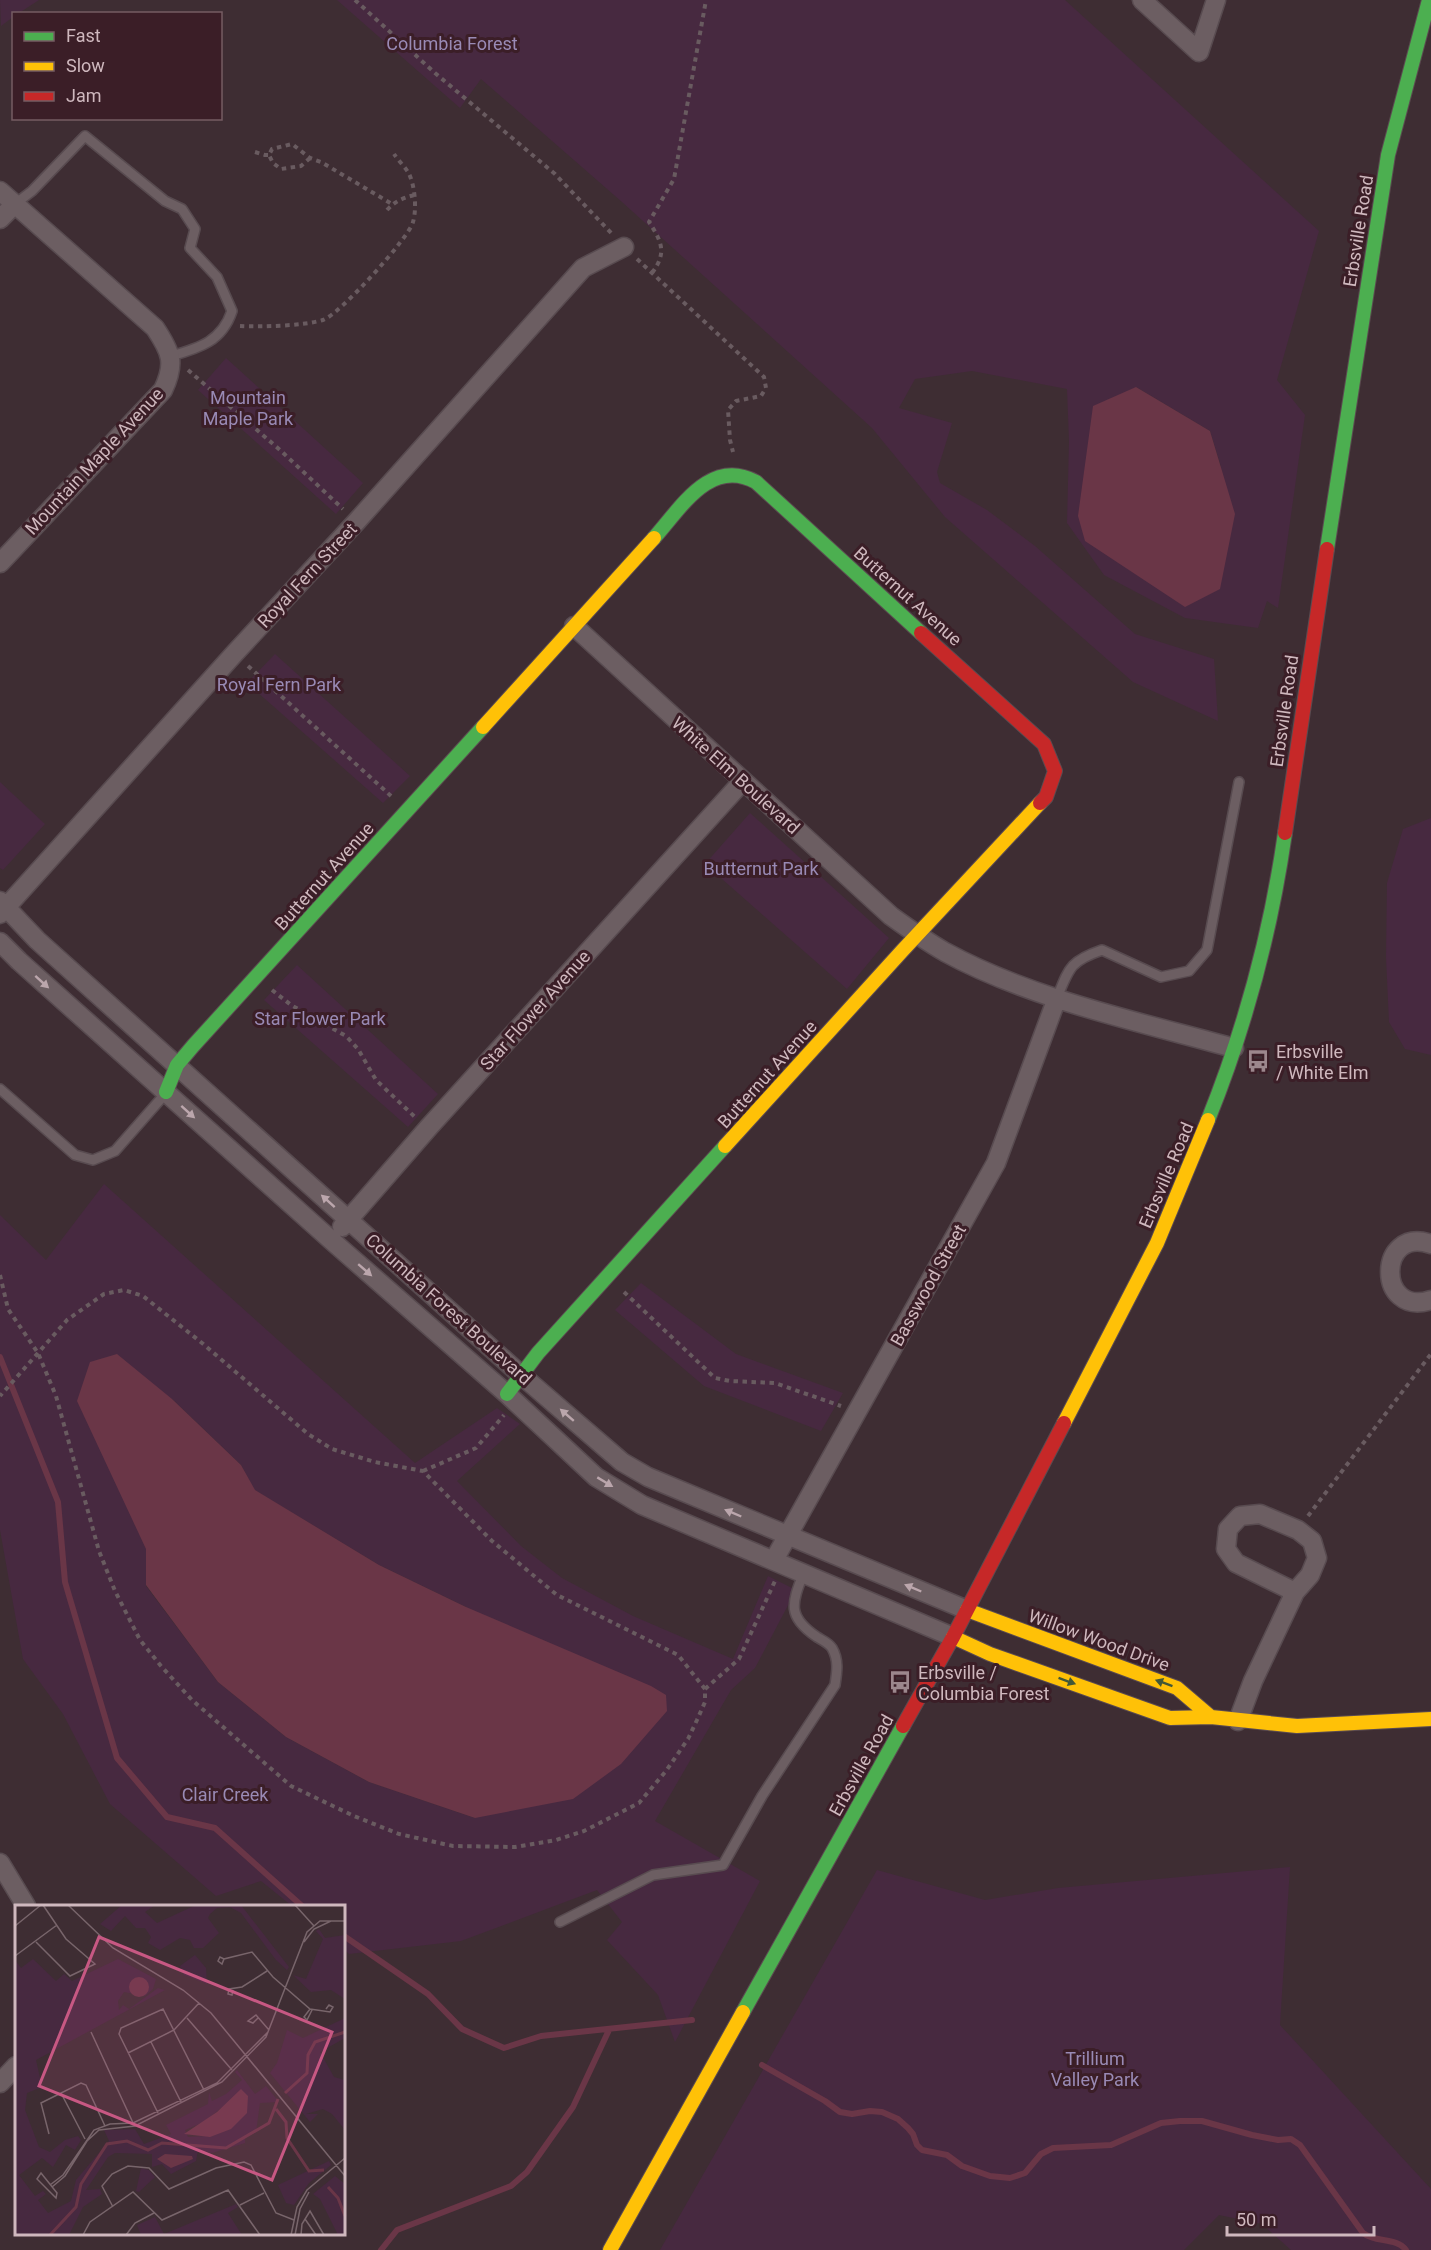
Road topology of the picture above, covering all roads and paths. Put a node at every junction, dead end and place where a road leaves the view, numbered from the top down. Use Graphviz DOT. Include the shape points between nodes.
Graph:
graph roads {
  1 [pos="355,0"];
  2 [pos="706,0"];
  3 [pos="1142,0"];
  4 [pos="1216,0"];
  5 [pos="1430,0"];
  6 [pos="255,152"];
  7 [pos="269,154"];
  8 [pos="394,154"];
  9 [pos="310,158"];
  10 [pos="0,191"];
  11 [pos="414,195"];
  12 [pos="15,204"];
  13 [pos="392,204"];
  14 [pos="387,210"];
  15 [pos="0,219"];
  16 [pos="624,247"];
  17 [pos="652,273"];
  18 [pos="228,325"];
  19 [pos="171,356"];
  20 [pos="736,474"];
  21 [pos="357,521"];
  22 [pos="0,563"];
  23 [pos="574,626"];
  24 [pos="234,654"];
  25 [pos="742,782"];
  26 [pos="1239,782"];
  27 [pos="407,811"];
  28 [pos="2,908"];
  29 [pos="917,935"];
  30 [pos="0,942"];
  31 [pos="256,978"];
  32 [pos="1057,998"];
  33 [pos="1234,1048"];
  34 [pos="177,1065"];
  35 [pos="0,1089"];
  36 [pos="166,1092"];
  37 [pos="429,1127"];
  38 [pos="349,1219"];
  39 [pos="331,1240"];
  40 [pos="1431,1244"];
  41 [pos="0,1275"];
  42 [pos="608,1276"];
  43 [pos="1431,1300"];
  44 [pos="38,1353"];
  45 [pos="1431,1354"];
  46 [pos="520,1374"];
  47 [pos="507,1394"];
  48 [pos="0,1396"];
  49 [pos="856,1412"];
  50 [pos="423,1472"];
  51 [pos="1298,1530"];
  52 [pos="788,1535"];
  53 [pos="778,1562"];
  54 [pos="804,1572"];
  55 [pos="1295,1592"];
  56 [pos="967,1610"];
  57 [pos="953,1637"];
  58 [pos="705,1689"];
  59 [pos="1211,1717"];
  60 [pos="1431,1719"];
  61 [pos="1238,1721"];
  62 [pos="0,1863"];
  63 [pos="25,1905"];
  64 [pos="560,1922"];
  65 [pos="15,2067"];
  66 [pos="0,2083"];
  67 [pos="610,2250"];
  1 -- 16 [label="path" via="555,174"];
  2 -- 17 [label="path" via="674,180 649,222 662,246 660,261"];
  3 -- 4 [label="street" via="1199,52"];
  5 -- 33 [label="street, Erbsville Road" via="1388,155 1279,873 1250,1000"];
  6 -- 7 [label="path"];
  7 -- 9 [label="path" via="272,149 292,144"];
  7 -- 9 [label="path" via="281,169 301,166"];
  8 -- 11 [label="path" via="409,174"];
  9 -- 13 [label="path"];
  10 -- 12 [label="street"];
  11 -- 13 [label="path"];
  11 -- 18 [label="path" via="413,224 368,282 325,320 261,327"];
  12 -- 15 [label="street"];
  12 -- 18 [label="lane" via="32,192 85,136 165,201 182,209 195,229 190,248 217,277 232,311"];
  12 -- 19 [label="street" via="155,328"];
  13 -- 14 [label="path"];
  16 -- 17 [label="path"];
  16 -- 21 [label="street, Royal Fern Street" via="583,268"];
  17 -- 20 [label="path" via="764,377 766,388 761,396 736,401 728,410"];
  18 -- 19 [label="lane" via="211,341"];
  19 -- 21 [label="path"];
  19 -- 22 [label="street, Mountain Maple Avenue" via="170,375 162,390"];
  20 -- 23 [label="street, Butternut Avenue" via="724,473 700,487"];
  20 -- 29 [label="street, Butternut Avenue" via="756,482 1044,744 1054,771 1046,797"];
  21 -- 24 [label="street, Royal Fern Street"];
  23 -- 25 [label="street, White Elm Boulevard"];
  23 -- 27 [label="street, Butternut Avenue"];
  24 -- 27 [label="path"];
  24 -- 28 [label="street, Royal Fern Street"];
  25 -- 29 [label="street, White Elm Boulevard"];
  25 -- 37 [label="street, Star Flower Avenue"];
  26 -- 32 [label="lane" via="1207,950 1189,971 1161,977 1102,950 1083,956 1069,969"];
  27 -- 31 [label="street, Butternut Avenue"];
  28 -- 34 [label="street, Columbia Forest Boulevard"];
  29 -- 32 [label="street, White Elm Boulevard" via="985,971"];
  29 -- 42 [label="street, Butternut Avenue"];
  30 -- 36 [label="street, Columbia Forest Boulevard, one-way"];
  31 -- 34 [label="street, Butternut Avenue"];
  31 -- 37 [label="path" via="291,1005 346,1036 376,1080"];
  32 -- 33 [label="street, White Elm Boulevard"];
  32 -- 49 [label="street, Basswood Street" via="996,1164"];
  33 -- 56 [label="street, Erbsville Road" via="1156,1243"];
  34 -- 36 [label="street, Butternut Avenue"];
  38 -- 34 [label="street, Columbia Forest Boulevard, one-way"];
  35 -- 36 [label="lane" via="75,1155 93,1160 115,1151"];
  36 -- 39 [label="street, Columbia Forest Boulevard, one-way"];
  37 -- 38 [label="street, Star Flower Avenue"];
  38 -- 39 [label="street, Star Flower Avenue"];
  38 -- 46 [label="street, Columbia Forest Boulevard"];
  39 -- 47 [label="street, Columbia Forest Boulevard, one-way"];
  40 -- 43 [label="street" via="1418,1241 1401,1247 1389,1266 1394,1289 1402,1297 1412,1302"];
  41 -- 44 [label="path" via="8,1309"];
  42 -- 46 [label="street, Butternut Avenue"];
  42 -- 49 [label="path" via="715,1378 775,1383"];
  44 -- 48 [label="path"];
  44 -- 50 [label="path" via="67,1320 104,1294 124,1290 143,1296 308,1434 332,1449"];
  44 -- 58 [label="path" via="62,1416 99,1551 140,1640 192,1700 291,1786 399,1834 453,1846 515,1847 556,1840 606,1821 639,1803 688,1739 705,1702"];
  45 -- 51 [label="path"];
  46 -- 47 [label="street, Butternut Avenue"];
  52 -- 46 [label="street, Columbia Forest Boulevard, one-way" via="648,1477 622,1462"];
  47 -- 50 [label="path" via="503,1416 476,1448"];
  47 -- 53 [label="street, Columbia Forest Boulevard, one-way" via="596,1477 642,1505"];
  49 -- 52 [label="street, Basswood Street"];
  50 -- 58 [label="path" via="492,1541 557,1595 678,1655"];
  51 -- 55 [label="street" via="1312,1541 1317,1558 1310,1575"];
  51 -- 55 [label="street" via="1260,1514 1240,1516 1228,1529 1226,1549 1236,1563"];
  52 -- 53 [label="street, Basswood Street"];
  56 -- 52 [label="street, Columbia Forest Boulevard, one-way"];
  53 -- 54 [label="street, Columbia Forest Boulevard"];
  53 -- 58 [label="path" via="739,1659"];
  54 -- 57 [label="street, Columbia Forest Boulevard"];
  54 -- 64 [label="lane" via="793,1607 796,1619 831,1646 837,1663 835,1685 762,1796 723,1865 653,1875"];
  55 -- 61 [label="street" via="1252,1681"];
  56 -- 57 [label="street, Erbsville Road"];
  59 -- 56 [label="street, Willow Wood Drive, one-way" via="1177,1688"];
  57 -- 59 [label="street, one-way" via="1170,1718"];
  57 -- 67 [label="street, Erbsville Road"];
  59 -- 61 [label="street"];
  60 -- 61 [label="street" via="1298,1726"];
  62 -- 63 [label="street"];
  65 -- 66 [label="street"];
}
